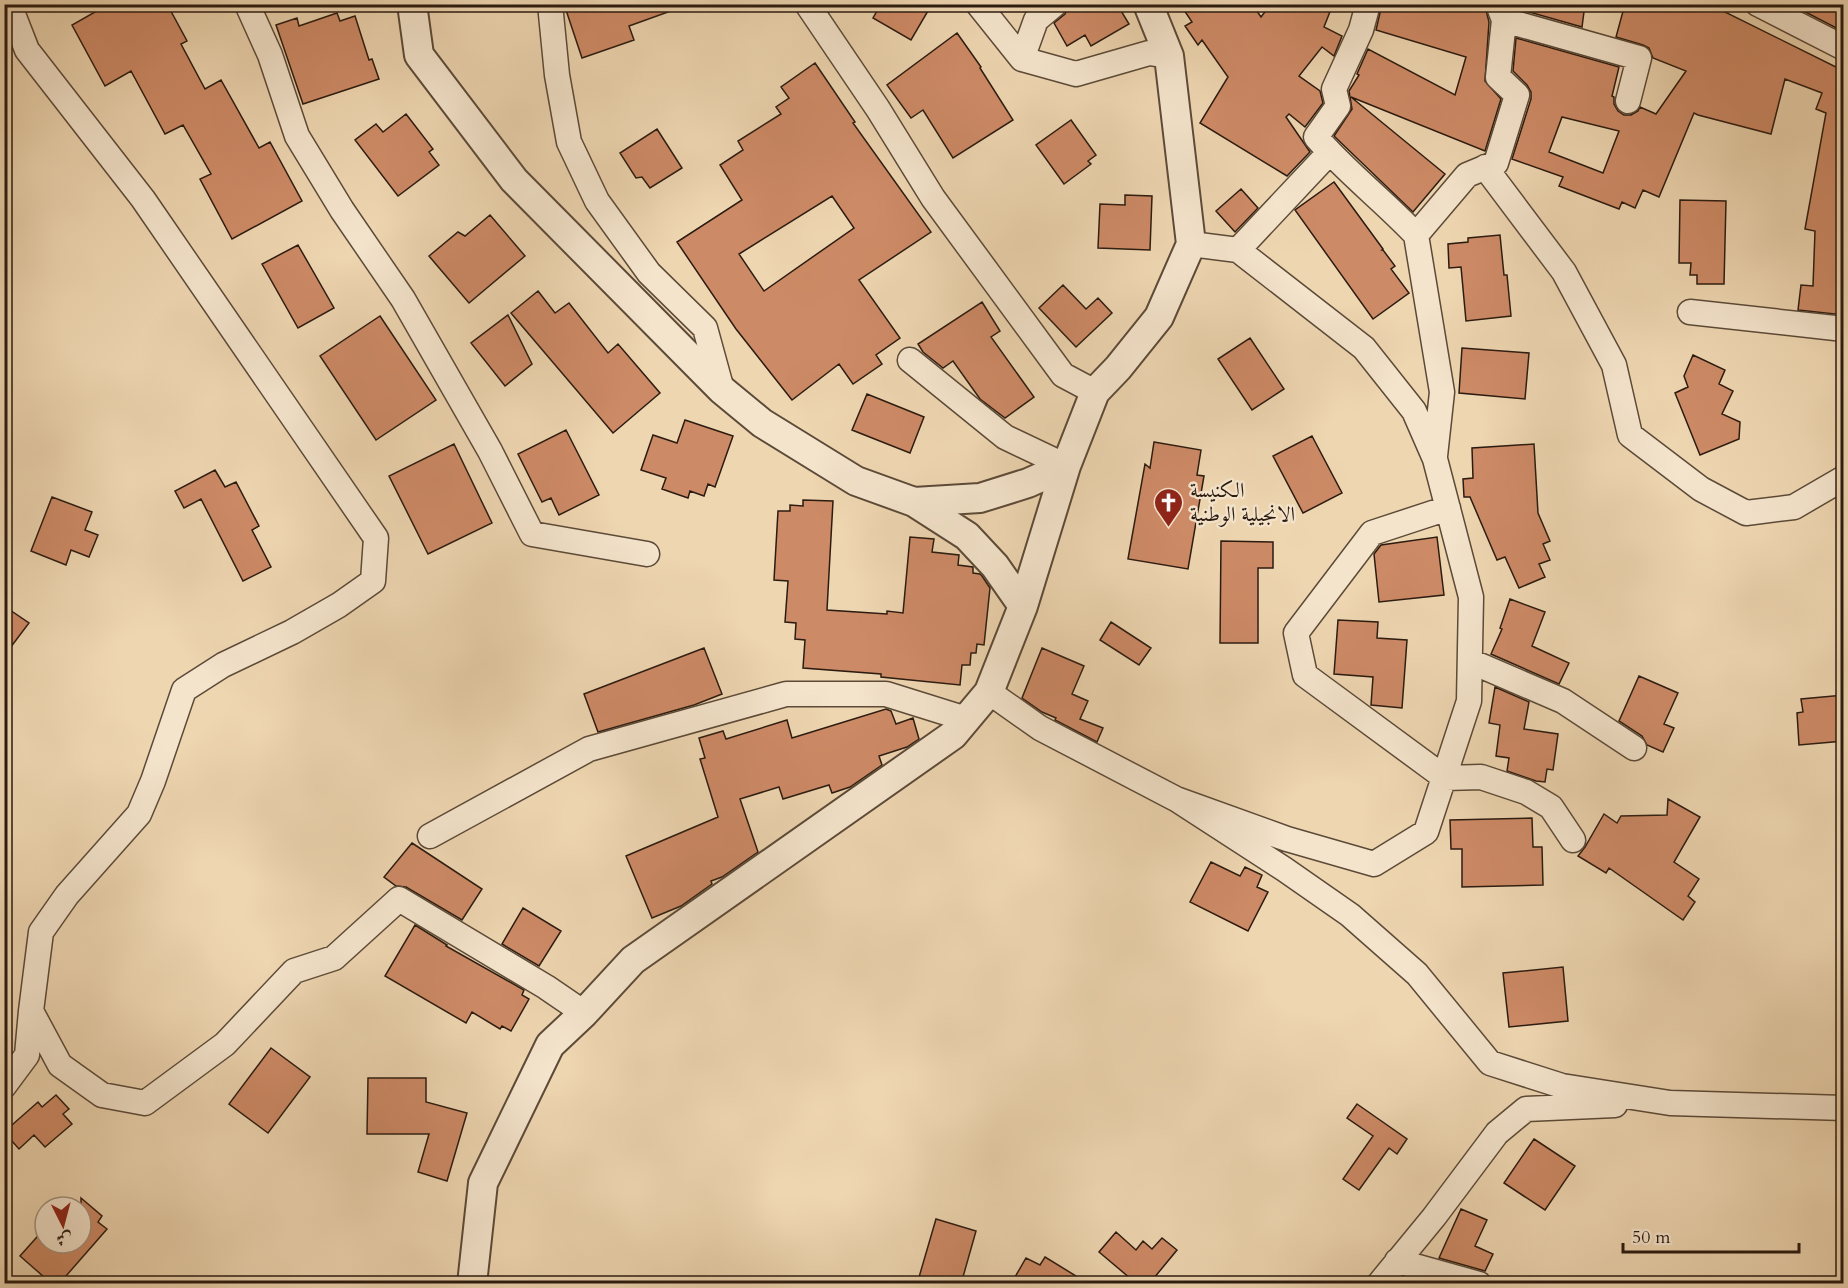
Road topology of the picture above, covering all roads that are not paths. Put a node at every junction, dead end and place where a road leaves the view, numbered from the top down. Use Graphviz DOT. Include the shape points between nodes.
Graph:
graph roads {
  1 [pos="9,4"];
  2 [pos="247,4"];
  3 [pos="412,4"];
  4 [pos="550,4"];
  5 [pos="807,4"];
  6 [pos="978,4"];
  7 [pos="1055,4"];
  8 [pos="1148,4"];
  9 [pos="1368,4"];
  10 [pos="1758,4"];
  11 [pos="1501,12"];
  12 [pos="1844,48"];
  13 [pos="1169,56"];
  14 [pos="1022,59"];
  15 [pos="1628,101"];
  16 [pos="1329,153"];
  17 [pos="1485,167"];
  18 [pos="1416,236"];
  19 [pos="1191,244"];
  20 [pos="1239,250"];
  21 [pos="1689,312"];
  22 [pos="1844,329"];
  23 [pos="910,360"];
  24 [pos="722,390"];
  25 [pos="1095,392"];
  26 [pos="1435,459"];
  27 [pos="1066,466"];
  28 [pos="1844,478"];
  29 [pos="914,502"];
  30 [pos="1448,508"];
  31 [pos="647,554"];
  32 [pos="1023,606"];
  33 [pos="1470,661"];
  34 [pos="989,692"];
  35 [pos="966,719"];
  36 [pos="1634,748"];
  37 [pos="1445,778"];
  38 [pos="1176,799"];
  39 [pos="430,836"];
  40 [pos="1573,840"];
  41 [pos="31,1011"];
  42 [pos="584,1013"];
  43 [pos="4,1086"];
  44 [pos="1670,1103"];
  45 [pos="1844,1108"];
  46 [pos="1397,1261"];
  47 [pos="472,1284"];
  48 [pos="1379,1284"];
  49 [pos="1479,1284"];
  1 -- 41 [label="street" via="27,50 143,199 376,538 373,581 339,605 184,690 139,814 41,932"];
  2 -- 31 [label="street" via="270,56 297,136 403,299 485,441 532,534"];
  3 -- 24 [label="street" via="419,55 514,180"];
  4 -- 24 [label="street" via="569,142 597,201 649,273 705,328"];
  5 -- 25 [label="street" via="933,198 1063,375"];
  6 -- 14 [label="street"];
  7 -- 14 [label="street" via="1036,20"];
  8 -- 13 [label="street"];
  9 -- 16 [label="street" via="1361,30 1334,89 1338,106 1316,137"];
  10 -- 12 [label="street"];
  11 -- 15 [label="street" via="1639,58"];
  11 -- 17 [label="street" via="1498,77 1517,95 1496,163"];
  13 -- 14 [label="street" via="1149,54 1076,75"];
  13 -- 19 [label="street"];
  16 -- 18 [label="street"];
  16 -- 20 [label="street"];
  17 -- 18 [label="street" via="1467,175"];
  17 -- 28 [label="street" via="1570,283 1614,365 1630,435 1701,489 1746,513 1794,507"];
  18 -- 26 [label="street" via="1442,392"];
  19 -- 20 [label="street"];
  19 -- 25 [label="street" via="1159,317"];
  20 -- 26 [label="street" via="1364,348 1414,411"];
  21 -- 22 [label="street"];
  23 -- 27 [label="street" via="1005,437"];
  24 -- 29 [label="street" via="762,423 856,481"];
  25 -- 27 [label="street"];
  26 -- 30 [label="street"];
  27 -- 29 [label="street" via="1029,483 980,498"];
  27 -- 32 [label="street"];
  29 -- 32 [label="street" via="967,536 995,566"];
  30 -- 33 [label="street" via="1471,597"];
  30 -- 37 [label="street" via="1372,533 1296,633 1305,675"];
  32 -- 34 [label="street"];
  33 -- 36 [label="street" via="1563,700"];
  33 -- 37 [label="street" via="1469,701"];
  34 -- 35 [label="street"];
  34 -- 38 [label="street" via="1040,728"];
  35 -- 39 [label="street" via="886,694 786,693 589,749"];
  35 -- 42 [label="street" via="953,735 633,960"];
  37 -- 38 [label="street" via="1426,832 1374,864 1287,839"];
  37 -- 40 [label="street" via="1481,777 1526,792 1551,807"];
  38 -- 44 [label="street" via="1350,915 1417,974 1490,1063 1562,1086"];
  41 -- 42 [label="street" via="60,1065 102,1095 145,1103 225,1044 294,971 334,958 399,899"];
  41 -- 43 [label="street" via="27,1055"];
  42 -- 47 [label="street" via="550,1045 483,1183"];
  44 -- 45 [label="street"];
  44 -- 46 [label="street" via="1526,1109 1497,1133"];
  46 -- 48 [label="street"];
  46 -- 49 [label="street"];
}
